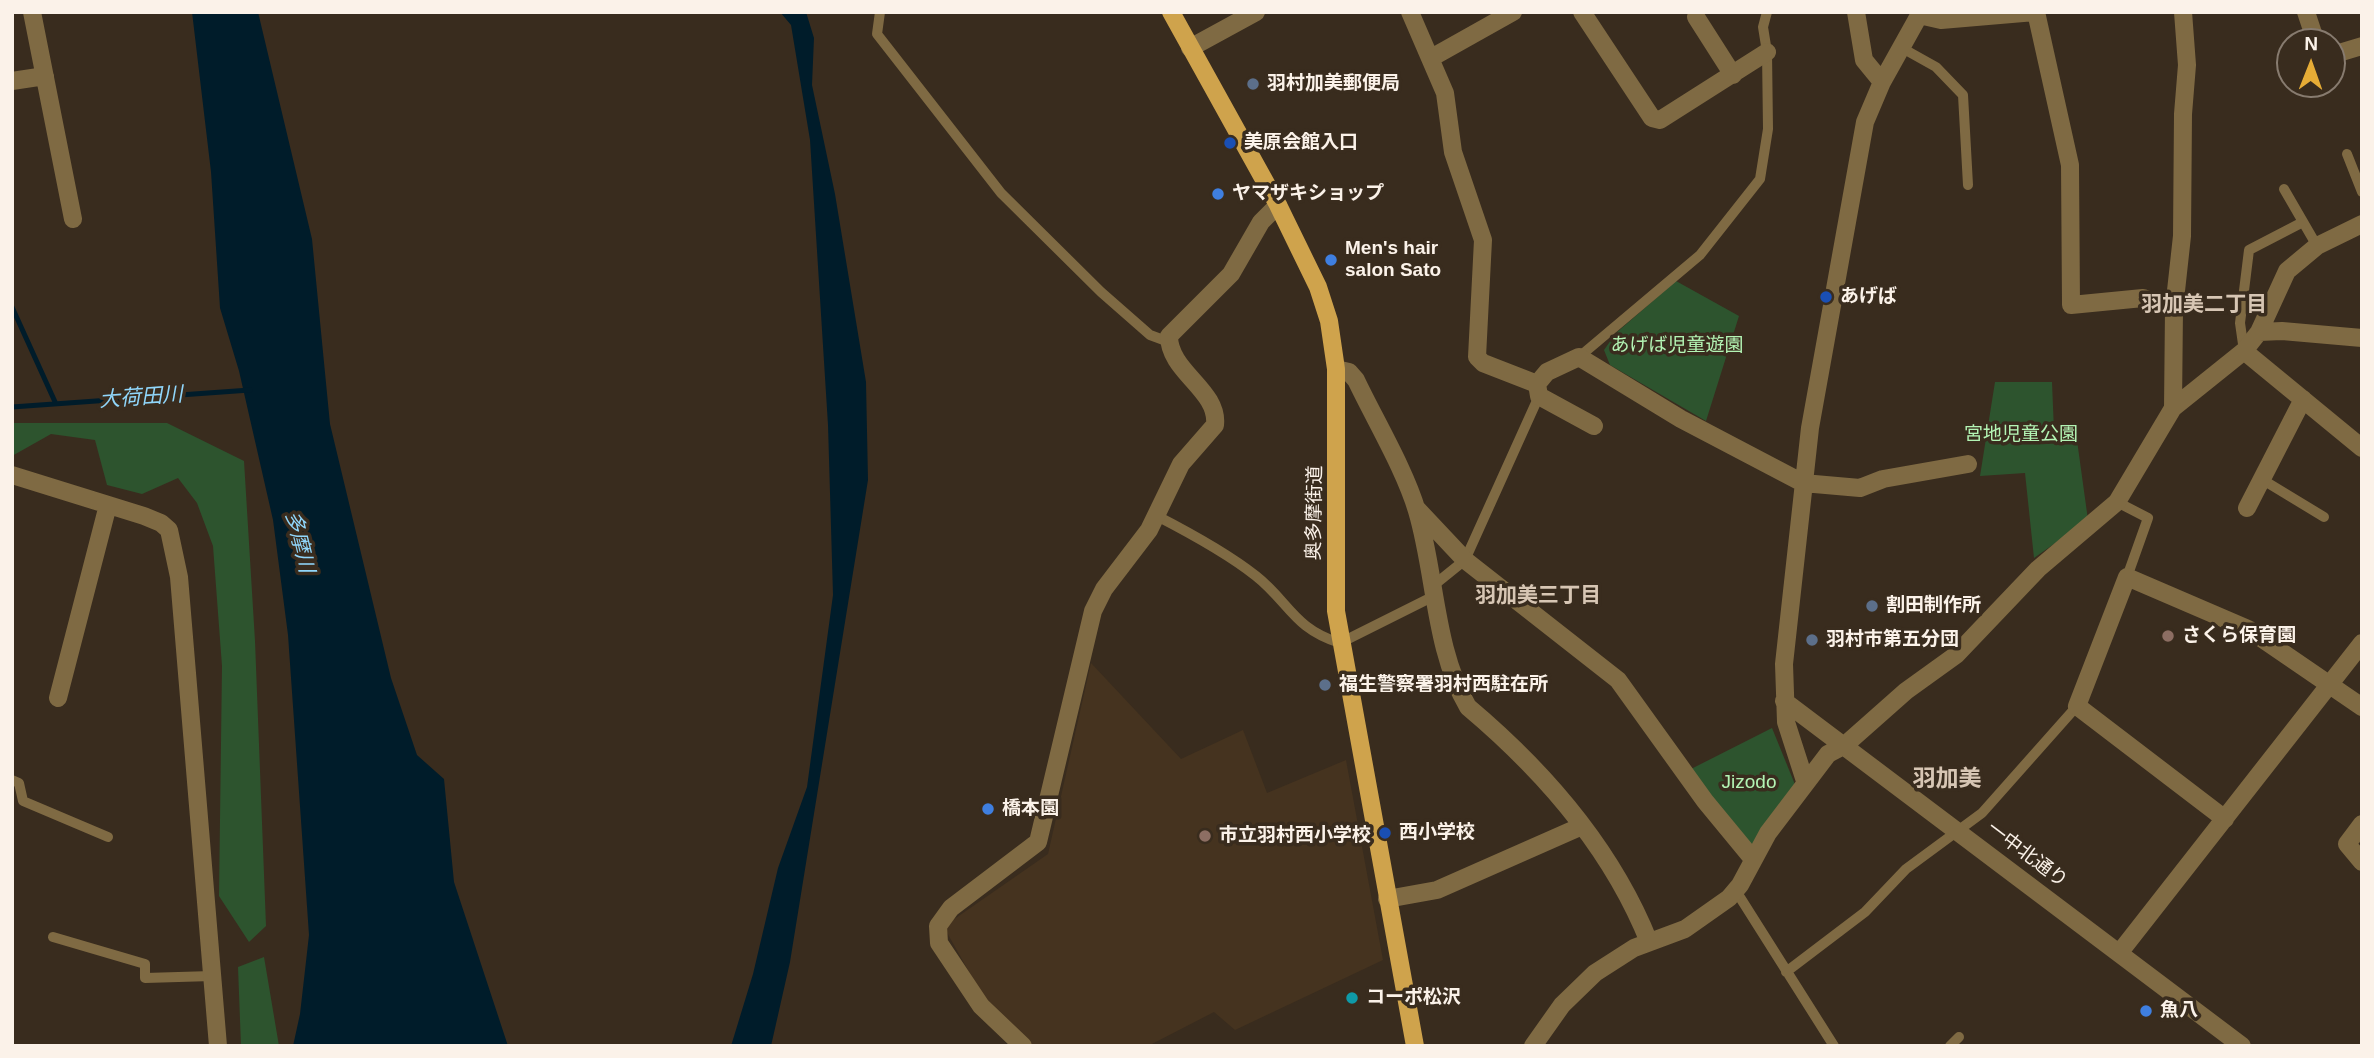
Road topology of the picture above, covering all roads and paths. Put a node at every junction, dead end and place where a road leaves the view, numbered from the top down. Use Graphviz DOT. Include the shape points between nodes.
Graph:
graph roads {
  1 [pos="32,12"];
  2 [pos="880,12"];
  3 [pos="1171,12"];
  4 [pos="1256,12"];
  5 [pos="1410,12"];
  6 [pos="1513,12"];
  7 [pos="1582,12"];
  8 [pos="1767,12"];
  9 [pos="1856,12"];
  10 [pos="2035,12"];
  11 [pos="2183,12"];
  12 [pos="1920,14"];
  13 [pos="1696,17"];
  14 [pos="1190,48"];
  15 [pos="1902,48"];
  16 [pos="1766,52"];
  17 [pos="1432,58"];
  18 [pos="1733,75"];
  19 [pos="45,76"];
  20 [pos="12,80"];
  21 [pos="1882,82"];
  22 [pos="2347,154"];
  23 [pos="1968,185"];
  24 [pos="2284,190"];
  25 [pos="2362,192"];
  26 [pos="1278,205"];
  27 [pos="73,219"];
  28 [pos="2303,222"];
  29 [pos="2362,224"];
  30 [pos="2317,246"];
  31 [pos="2174,309"];
  32 [pos="2240,323"];
  33 [pos="2259,332"];
  34 [pos="2362,338"];
  35 [pos="1169,341"];
  36 [pos="2244,351"];
  37 [pos="1579,357"];
  38 [pos="1336,369"];
  39 [pos="1538,390"];
  40 [pos="2302,399"];
  41 [pos="2172,408"];
  42 [pos="1594,426"];
  43 [pos="2362,448"];
  44 [pos="1968,464"];
  45 [pos="12,475"];
  46 [pos="2263,480"];
  47 [pos="1803,483"];
  48 [pos="2118,502"];
  49 [pos="108,505"];
  50 [pos="2247,508"];
  51 [pos="1417,509"];
  52 [pos="1157,516"];
  53 [pos="2324,517"];
  54 [pos="1465,560"];
  55 [pos="2127,578"];
  56 [pos="1435,590"];
  57 [pos="1340,643"];
  58 [pos="2362,643"];
  59 [pos="2327,683"];
  60 [pos="58,698"];
  61 [pos="1784,701"];
  62 [pos="2077,706"];
  63 [pos="2362,707"];
  64 [pos="1845,745"];
  65 [pos="12,780"];
  66 [pos="1805,781"];
  67 [pos="2225,819"];
  68 [pos="2362,824"];
  69 [pos="1582,826"];
  70 [pos="1959,830"];
  71 [pos="108,837"];
  72 [pos="1752,858"];
  73 [pos="2362,862"];
  74 [pos="1736,891"];
  75 [pos="1387,899"];
  76 [pos="53,937"];
  77 [pos="1649,942"];
  78 [pos="2120,952"];
  79 [pos="1786,972"];
  80 [pos="212,976"];
  81 [pos="1959,1037"];
  82 [pos="218,1046"];
  83 [pos="1023,1046"];
  84 [pos="1415,1046"];
  85 [pos="1533,1046"];
  86 [pos="1834,1046"];
  87 [pos="1950,1046"];
  88 [pos="2242,1046"];
  1 -- 19 [label="street"];
  2 -- 35 [label="lane" via="877,34 989,180 1101,292 1150,335"];
  3 -- 14 [label="main road, 奥多摩街道"];
  4 -- 14 [label="street"];
  5 -- 17 [label="street"];
  6 -- 17 [label="street"];
  7 -- 18 [label="street" via="1652,118 1660,120"];
  8 -- 16 [label="lane" via="1763,27"];
  9 -- 21 [label="street" via="1864,60"];
  10 -- 12 [label="street" via="1941,20"];
  10 -- 31 [label="street" via="2070,165 2071,305 2143,298"];
  11 -- 31 [label="street" via="2187,65 2182,236"];
  12 -- 15 [label="street"];
  13 -- 18 [label="street"];
  14 -- 26 [label="main road, 奥多摩街道"];
  15 -- 21 [label="street"];
  15 -- 23 [label="lane" via="1936,67 1963,95"];
  16 -- 18 [label="street"];
  16 -- 37 [label="lane" via="1768,129 1760,179 1700,255"];
  17 -- 39 [label="street" via="1445,93 1453,152 1483,240 1477,357"];
  19 -- 20 [label="street"];
  19 -- 27 [label="street"];
  21 -- 47 [label="street" via="1862,133"];
  22 -- 25 [label="lane"];
  24 -- 28 [label="lane"];
  26 -- 35 [label="street" via="1261,222 1231,274 1172,330"];
  26 -- 38 [label="main road, 奥多摩街道" via="1322,298"];
  28 -- 30 [label="lane"];
  28 -- 32 [label="lane" via="2249,250"];
  29 -- 30 [label="street"];
  30 -- 33 [label="street" via="2287,271"];
  31 -- 41 [label="street"];
  32 -- 33 [label="lane"];
  32 -- 36 [label="lane"];
  33 -- 34 [label="street"];
  33 -- 36 [label="street"];
  35 -- 52 [label="street" via="1176,359 1213,406 1216,417 1212,429 1174,477"];
  36 -- 40 [label="street"];
  36 -- 41 [label="street"];
  37 -- 39 [label="street" via="1547,372"];
  37 -- 47 [label="street" via="1681,419"];
  38 -- 51 [label="street" via="1349,372 1356,380"];
  38 -- 57 [label="main road, 奥多摩街道" via="1335,595"];
  39 -- 42 [label="street"];
  39 -- 54 [label="lane"];
  40 -- 43 [label="street"];
  40 -- 46 [label="street"];
  41 -- 48 [label="street"];
  44 -- 47 [label="street" via="1883,479 1860,488"];
  45 -- 49 [label="street"];
  46 -- 50 [label="street"];
  46 -- 53 [label="lane"];
  47 -- 61 [label="street"];
  48 -- 55 [label="lane" via="2148,518"];
  48 -- 64 [label="street" via="2038,569 1956,655 1906,691"];
  49 -- 60 [label="street"];
  49 -- 80 [label="street" via="161,523 172,539 183,614"];
  51 -- 54 [label="street"];
  51 -- 56 [label="street"];
  52 -- 57 [label="lane" via="1254,574 1293,617 1325,639"];
  52 -- 83 [label="street" via="1093,611 1038,842 951,908 938,926 939,943 981,1006"];
  54 -- 56 [label="lane"];
  54 -- 72 [label="street" via="1618,680 1705,802"];
  55 -- 59 [label="street" via="2248,629"];
  55 -- 62 [label="street"];
  56 -- 57 [label="lane"];
  56 -- 69 [label="street" via="1441,632 1468,707 1540,772"];
  57 -- 75 [label="main road, 奥多摩街道"];
  58 -- 59 [label="street"];
  59 -- 63 [label="street"];
  59 -- 67 [label="street"];
  61 -- 64 [label="street, 一中北通り"];
  61 -- 66 [label="street"];
  62 -- 67 [label="street"];
  62 -- 70 [label="lane" via="1982,813"];
  64 -- 66 [label="street" via="1828,754"];
  64 -- 70 [label="street, 一中北通り"];
  65 -- 71 [label="lane" via="19,783 23,801"];
  66 -- 72 [label="street"];
  67 -- 78 [label="street"];
  68 -- 73 [label="street" via="2347,844"];
  69 -- 75 [label="street" via="1437,890"];
  69 -- 77 [label="street" via="1632,902"];
  70 -- 78 [label="street, 一中北通り"];
  70 -- 79 [label="lane" via="1906,869 1865,912"];
  72 -- 74 [label="street"];
  74 -- 77 [label="street" via="1685,929"];
  74 -- 79 [label="lane"];
  75 -- 84 [label="main road, 奥多摩街道"];
  76 -- 80 [label="lane" via="145,964 145,978"];
  77 -- 85 [label="street" via="1606,965 1573,992"];
  78 -- 88 [label="street, 一中北通り"];
  79 -- 86 [label="lane"];
  80 -- 82 [label="street"];
  81 -- 87 [label="lane"];
}
